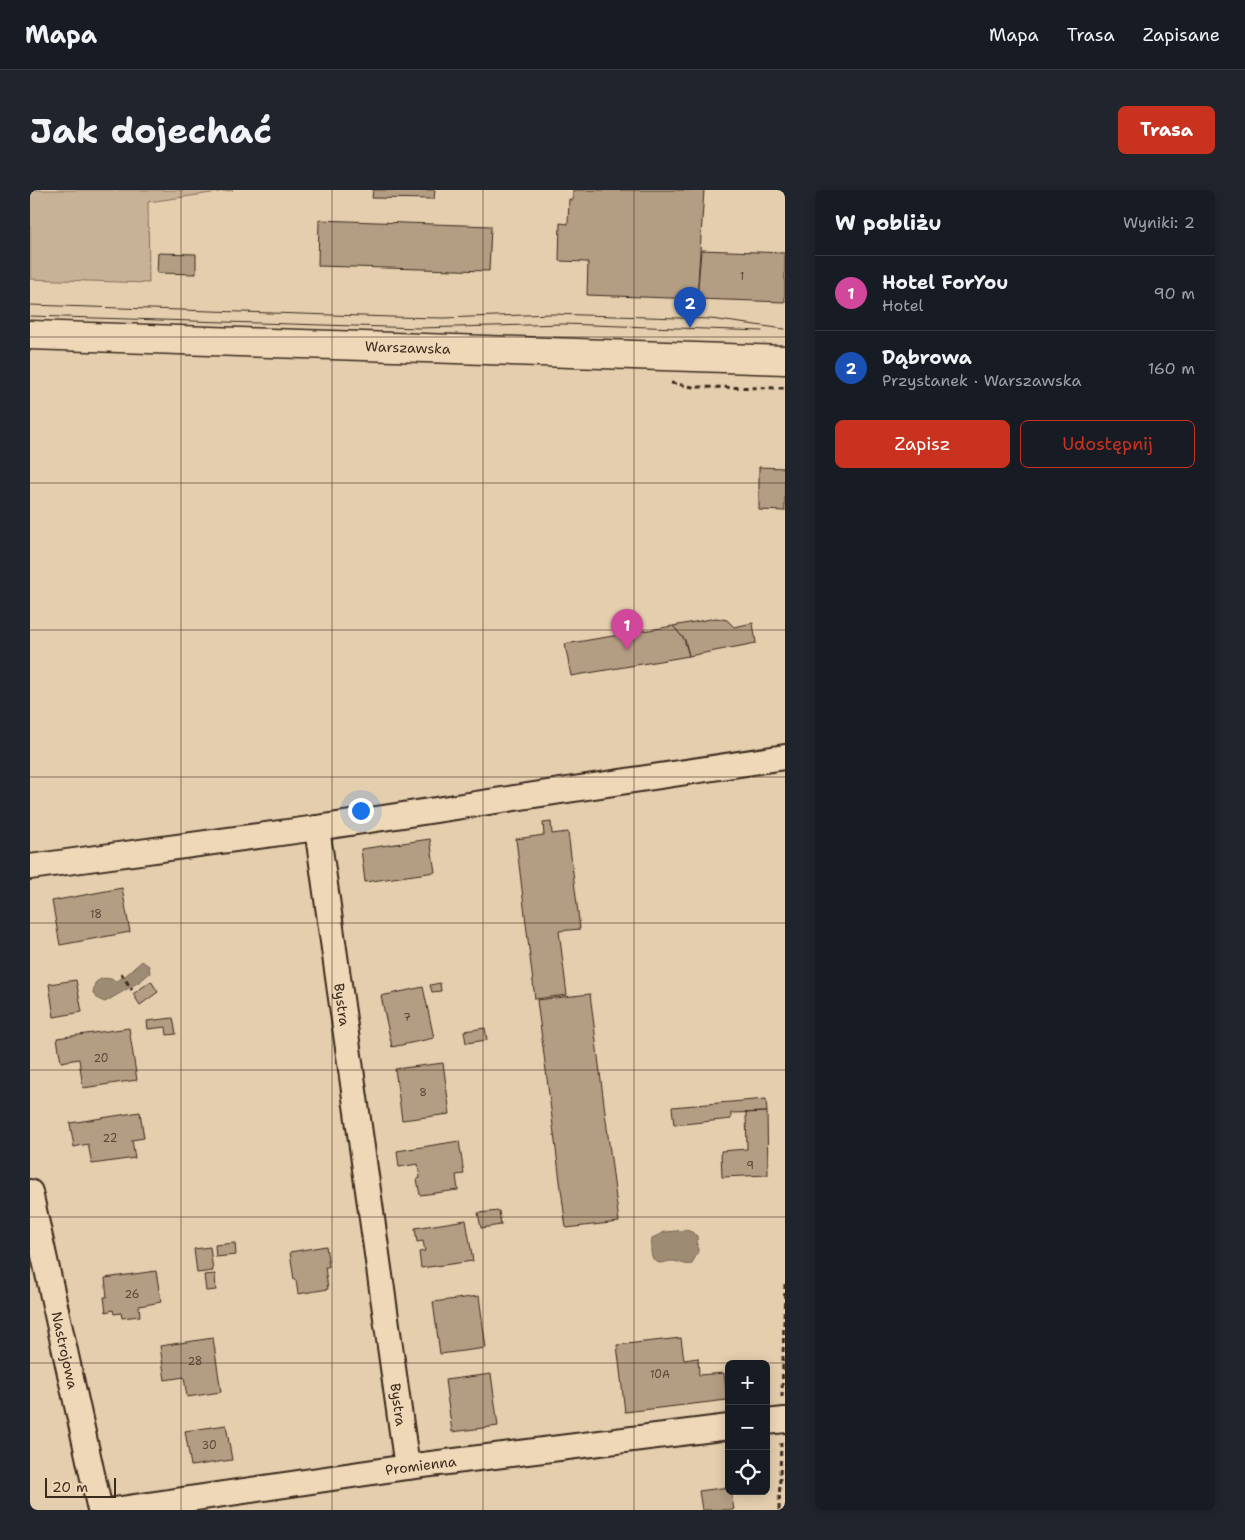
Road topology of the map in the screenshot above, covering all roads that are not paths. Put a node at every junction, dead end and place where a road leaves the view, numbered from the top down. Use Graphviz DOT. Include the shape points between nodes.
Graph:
graph roads {
  1 [pos="30,335"];
  2 [pos="785,360"];
  3 [pos="785,757"];
  4 [pos="317,828"];
  5 [pos="30,867"];
  6 [pos="30,1192"];
  7 [pos="785,1420"];
  8 [pos="770,1422"];
  9 [pos="725,1427"];
  10 [pos="407,1467"];
  11 [pos="100,1510"];
  12 [pos="114,1510"];
  1 -- 2 [label="street, Warszawska"];
  3 -- 4 [label="street"];
  4 -- 5 [label="street"];
  4 -- 10 [label="street, Bystra"];
  6 -- 11 [label="street, Nastrojowa"];
  7 -- 8 [label="street"];
  9 -- 10 [label="street, Promienna"];
  10 -- 12 [label="street, Promienna"];
}
